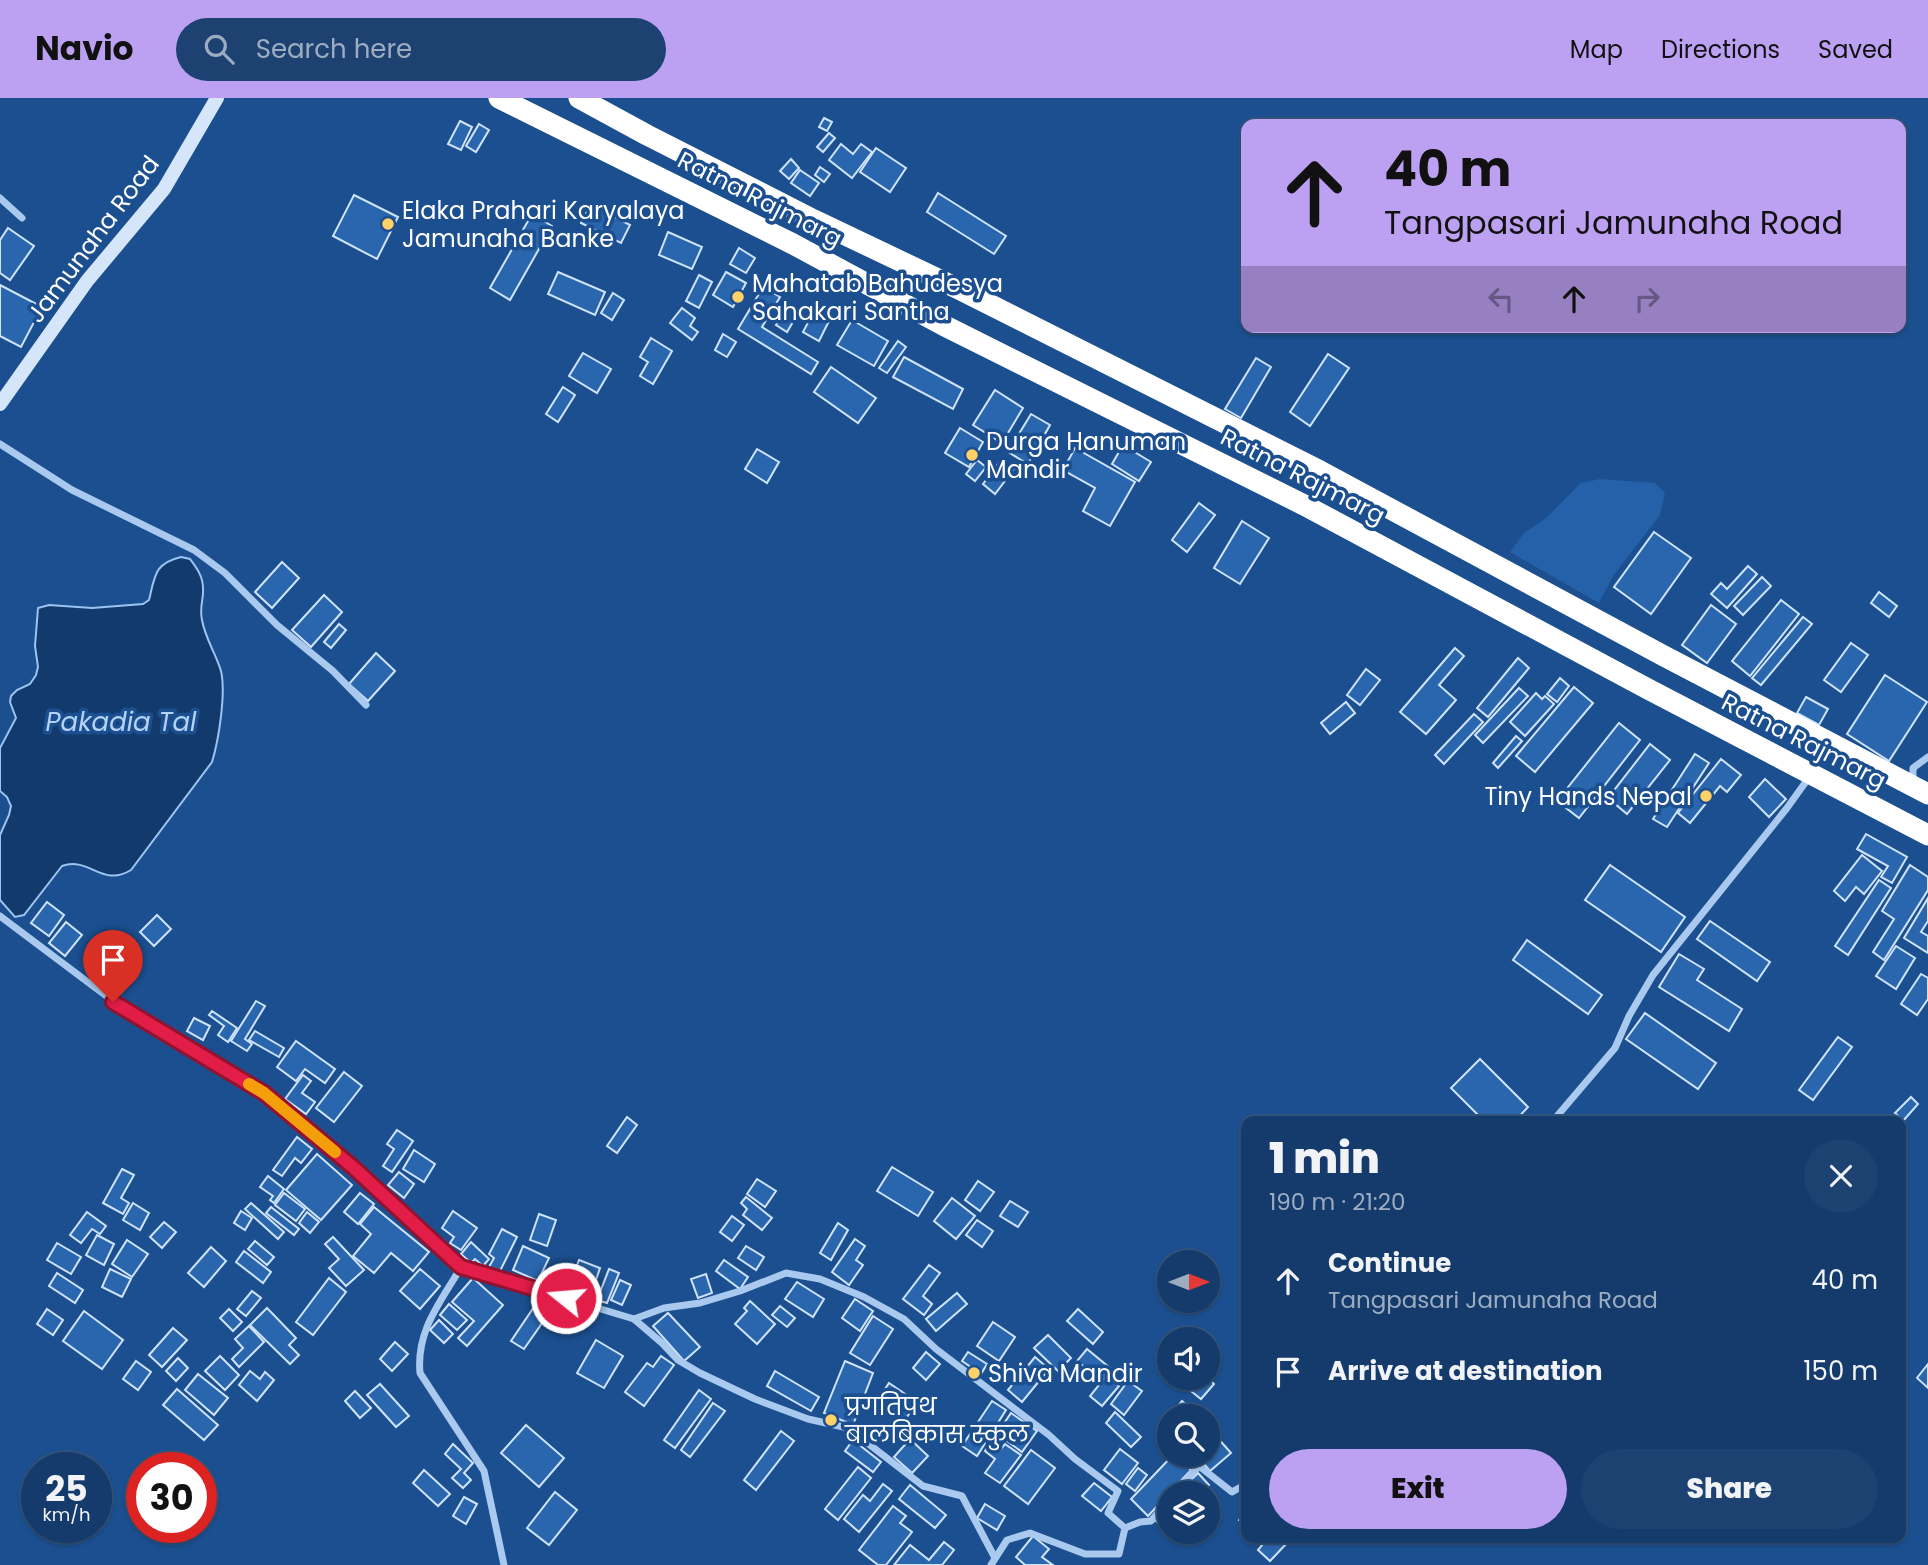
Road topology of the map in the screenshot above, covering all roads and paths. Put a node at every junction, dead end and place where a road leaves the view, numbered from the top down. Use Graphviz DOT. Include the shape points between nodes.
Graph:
graph roads {
  1 [pos="217,98"];
  2 [pos="499,98"];
  3 [pos="579,98"];
  4 [pos="0,198"];
  5 [pos="22,218"];
  6 [pos="0,404"];
  7 [pos="0,444"];
  8 [pos="366,705"];
  9 [pos="1928,757"];
  10 [pos="1811,774"];
  11 [pos="1921,790"];
  12 [pos="1928,835"];
  13 [pos="0,916"];
  14 [pos="1557,1116"];
  15 [pos="461,1267"];
  16 [pos="634,1319"];
  17 [pos="1186,1481"];
  18 [pos="1218,1481"];
  19 [pos="1220,1483"];
  20 [pos="1241,1487"];
  21 [pos="1157,1514"];
  22 [pos="1125,1528"];
  23 [pos="993,1561"];
  24 [pos="505,1565"];
  1 -- 6 [label="street, Jamunaha Road" via="164,189 88,281"];
  2 -- 10 [label="highway, Ratna Rajmarg" via="1304,505"];
  3 -- 11 [label="highway, Ratna Rajmarg" via="1320,471"];
  4 -- 5 [label="street"];
  7 -- 8 [label="street" via="72,489 194,550 225,573"];
  9 -- 11 [label="street" via="1913,768"];
  10 -- 12 [label="highway, Ratna Rajmarg"];
  10 -- 14 [label="street" via="1653,975 1615,1048"];
  13 -- 15 [label="street" via="113,1002 264,1093"];
  15 -- 16 [label="street"];
  15 -- 24 [label="street" via="426,1326 420,1373 484,1471"];
  16 -- 22 [label="street" via="740,1291 786,1273 820,1279 864,1297 904,1319 1118,1491 1108,1513"];
  16 -- 23 [label="street" via="678,1360 700,1373 808,1419 848,1428 923,1486 962,1496"];
  17 -- 18 [label="street" via="1199,1466"];
  19 -- 20 [label="street" via="1232,1492"];
  21 -- 22 [label="street" via="1151,1521"];
  22 -- 23 [label="street" via="1119,1554 1085,1554 1030,1534 1007,1540"];
}
